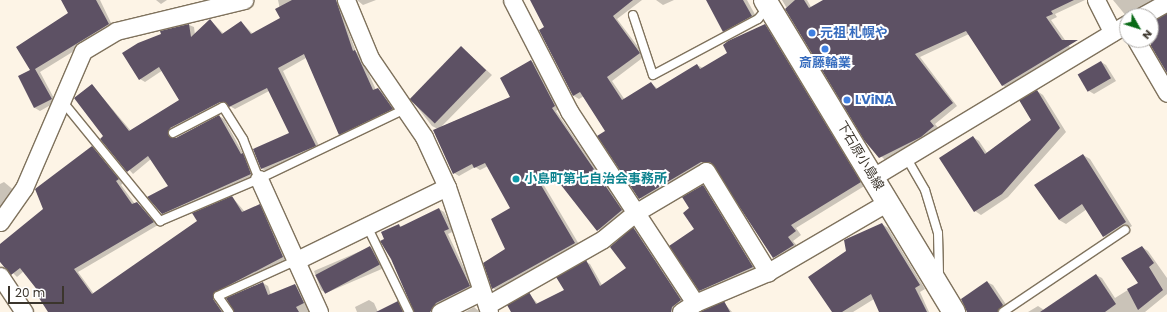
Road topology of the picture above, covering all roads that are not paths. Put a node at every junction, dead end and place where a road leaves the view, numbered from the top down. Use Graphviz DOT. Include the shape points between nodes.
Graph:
graph roads {
  1 [pos="244,0"];
  2 [pos="346,0"];
  3 [pos="512,0"];
  4 [pos="1096,0"];
  5 [pos="771,2"];
  6 [pos="1167,2"];
  7 [pos="1156,8"];
  8 [pos="633,15"];
  9 [pos="1119,22"];
  10 [pos="1119,28"];
  11 [pos="1141,48"];
  12 [pos="1167,93"];
  13 [pos="63,102"];
  14 [pos="403,110"];
  15 [pos="173,133"];
  16 [pos="906,157"];
  17 [pos="873,177"];
  18 [pos="259,179"];
  19 [pos="447,187"];
  20 [pos="888,202"];
  21 [pos="635,213"];
  22 [pos="0,222"];
  23 [pos="367,226"];
  24 [pos="1125,230"];
  25 [pos="295,261"];
  26 [pos="768,272"];
  27 [pos="0,276"];
  28 [pos="939,287"];
  29 [pos="485,303"];
  30 [pos="688,308"];
  31 [pos="24,312"];
  32 [pos="229,312"];
  33 [pos="319,312"];
  34 [pos="409,312"];
  35 [pos="440,312"];
  36 [pos="954,312"];
  37 [pos="1003,312"];
  1 -- 13 [label="street" via="116,31 83,51 71,76"];
  2 -- 14 [label="street" via="370,58"];
  3 -- 21 [label="street" via="569,112"];
  4 -- 9 [label="street"];
  5 -- 8 [label="lane" via="758,19 653,75"];
  5 -- 17 [label="main road, 下石原小島線"];
  6 -- 7 [label="street"];
  10 -- 16 [label="street"];
  11 -- 12 [label="street"];
  13 -- 18 [label="lane" via="160,221"];
  13 -- 22 [label="street" via="24,188"];
  14 -- 18 [label="lane"];
  14 -- 19 [label="street" via="424,136"];
  15 -- 18 [label="lane" via="223,107 243,139"];
  16 -- 17 [label="street"];
  16 -- 28 [label="lane" via="925,190 938,233"];
  17 -- 20 [label="main road, 下石原小島線"];
  18 -- 25 [label="street"];
  19 -- 23 [label="street"];
  19 -- 29 [label="street"];
  20 -- 26 [label="street"];
  20 -- 28 [label="main road, 下石原小島線"];
  21 -- 26 [label="street" via="706,171"];
  21 -- 29 [label="street" via="603,239"];
  21 -- 30 [label="street"];
  23 -- 25 [label="street"];
  23 -- 34 [label="lane"];
  24 -- 37 [label="lane"];
  25 -- 32 [label="lane" via="218,296"];
  25 -- 33 [label="street"];
  26 -- 30 [label="street"];
  27 -- 31 [label="street"];
  28 -- 36 [label="main road, 下石原小島線"];
  29 -- 35 [label="street"];
}
